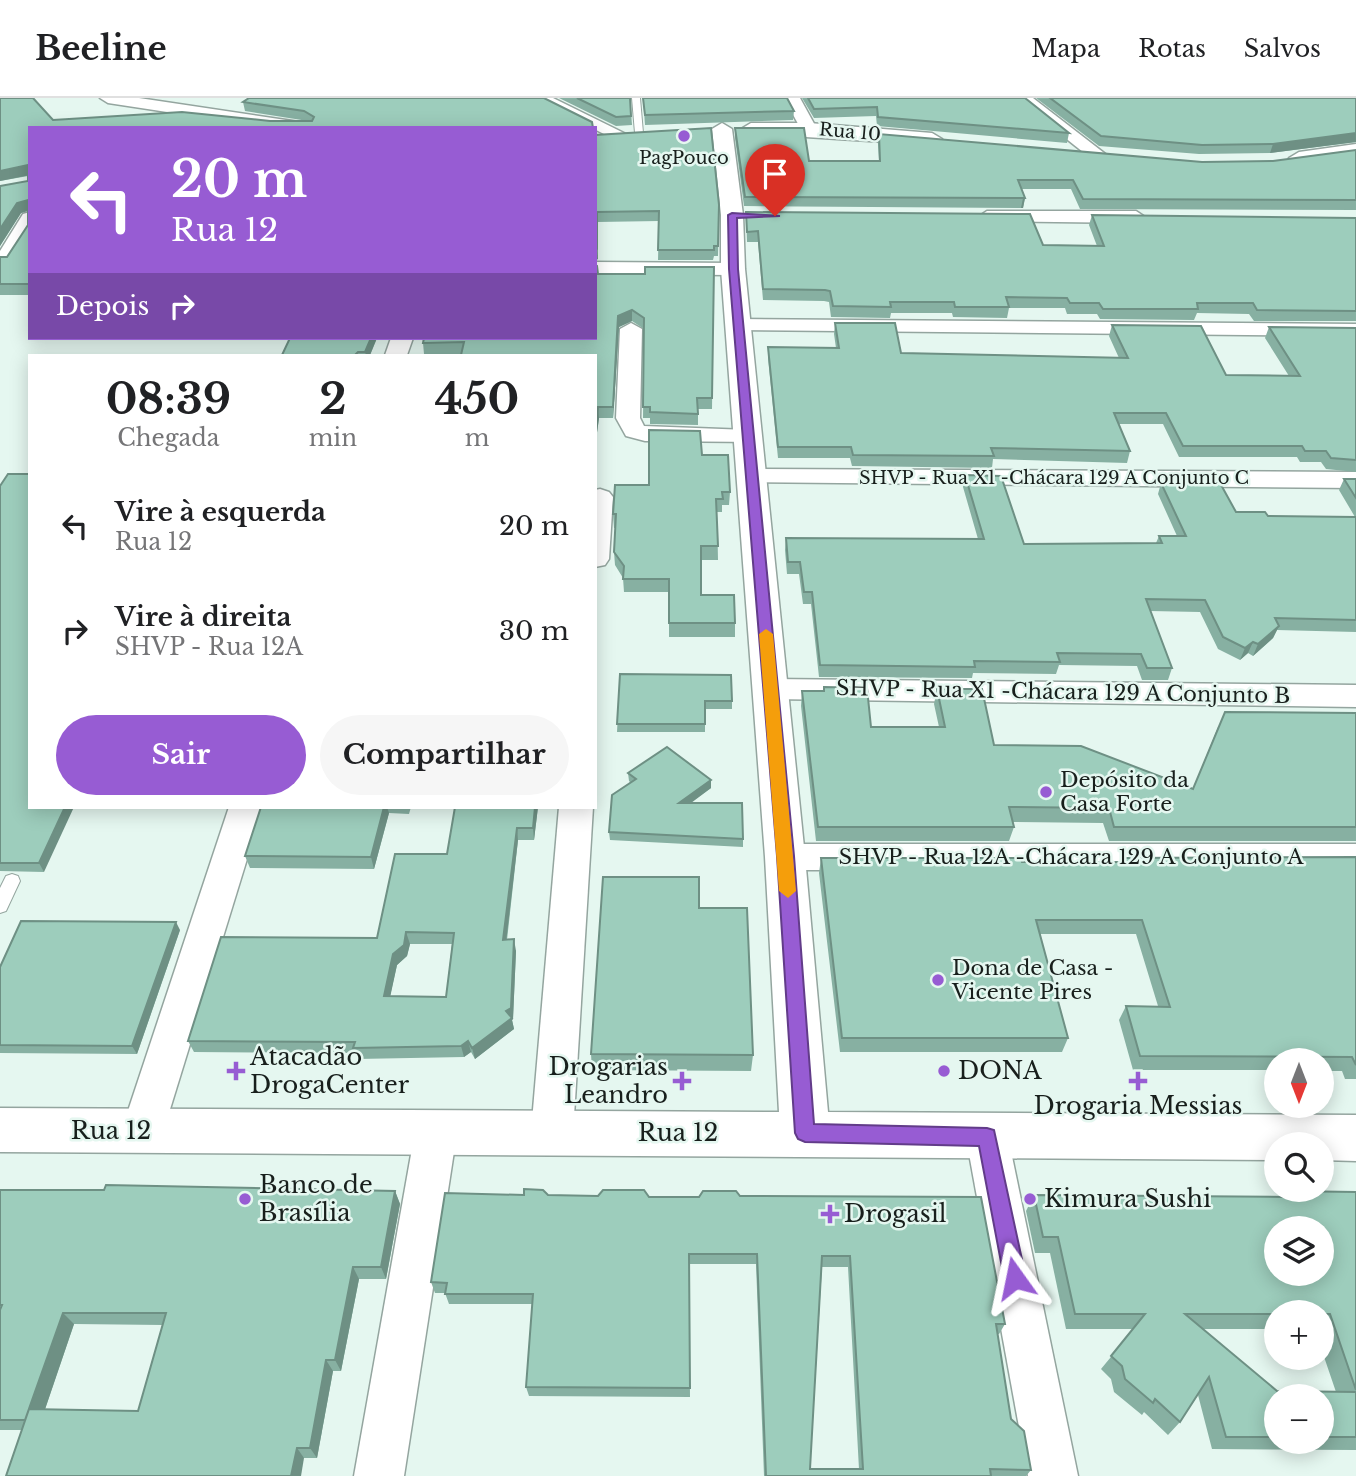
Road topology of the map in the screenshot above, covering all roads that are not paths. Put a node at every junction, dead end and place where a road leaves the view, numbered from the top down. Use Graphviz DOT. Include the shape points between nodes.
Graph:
graph roads {
  1 [pos="108,98"];
  2 [pos="540,98"];
  3 [pos="636,98"];
  4 [pos="792,98"];
  5 [pos="1046,98"];
  6 [pos="1024,99"];
  7 [pos="243,104"];
  8 [pos="224,116"];
  9 [pos="292,126"];
  10 [pos="809,129"];
  11 [pos="637,133"];
  12 [pos="597,136"];
  13 [pos="954,142"];
  14 [pos="1356,150"];
  15 [pos="1059,151"];
  16 [pos="1099,156"];
  17 [pos="1125,158"];
  18 [pos="1280,161"];
  19 [pos="971,217"];
  20 [pos="1151,218"];
  21 [pos="28,221"];
  22 [pos="4,261"];
  23 [pos="597,268"];
  24 [pos="733,269"];
  25 [pos="738,325"];
  26 [pos="631,330"];
  27 [pos="1356,330"];
  28 [pos="748,437"];
  29 [pos="751,477"];
  30 [pos="1356,480"];
  31 [pos="600,498"];
  32 [pos="597,535"];
  33 [pos="771,689"];
  34 [pos="1356,696"];
  35 [pos="245,809"];
  36 [pos="576,809"];
  37 [pos="785,856"];
  38 [pos="1356,857"];
  39 [pos="12,881"];
  40 [pos="1,902"];
  41 [pos="0,1130"];
  42 [pos="142,1132"];
  43 [pos="436,1132"];
  44 [pos="552,1133"];
  45 [pos="805,1133"];
  46 [pos="987,1137"];
  47 [pos="1356,1138"];
  48 [pos="380,1476"];
  49 [pos="1053,1476"];
  1 -- 8 [label="street"];
  2 -- 11 [label="street"];
  3 -- 11 [label="lane"];
  4 -- 10 [label="street"];
  5 -- 6 [label="street"];
  6 -- 16 [label="street"];
  7 -- 8 [label="street"];
  8 -- 9 [label="street"];
  10 -- 13 [label="street, Rua 10"];
  10 -- 24 [label="street, Rua 10" via="715,129 740,215"];
  11 -- 12 [label="street"];
  14 -- 18 [label="street"];
  15 -- 16 [label="street"];
  16 -- 17 [label="street"];
  19 -- 20 [label="street"];
  21 -- 22 [label="street"];
  23 -- 24 [label="street"];
  24 -- 25 [label="street"];
  25 -- 27 [label="street"];
  25 -- 28 [label="street"];
  26 -- 28 [label="street" via="628,418 635,431"];
  28 -- 29 [label="street"];
  29 -- 30 [label="street, SHVP - Rua X1 -Chácara 129 A Conjunto C"];
  29 -- 33 [label="street"];
  31 -- 32 [label="street"];
  33 -- 34 [label="street, SHVP - Rua X1 -Chácara 129 A Conjunto B"];
  33 -- 37 [label="street"];
  35 -- 42 [label="street"];
  36 -- 44 [label="street"];
  37 -- 38 [label="street, SHVP - Rua 12A -Chácara 129 A Conjunto A"];
  37 -- 45 [label="street"];
  39 -- 40 [label="lane"];
  41 -- 42 [label="street, Rua 12"];
  42 -- 43 [label="street, Rua 12"];
  43 -- 44 [label="street, Rua 12"];
  43 -- 48 [label="street"];
  44 -- 45 [label="street, Rua 12"];
  45 -- 46 [label="street, Rua 12"];
  46 -- 47 [label="street, Rua 12"];
  46 -- 49 [label="street"];
}
